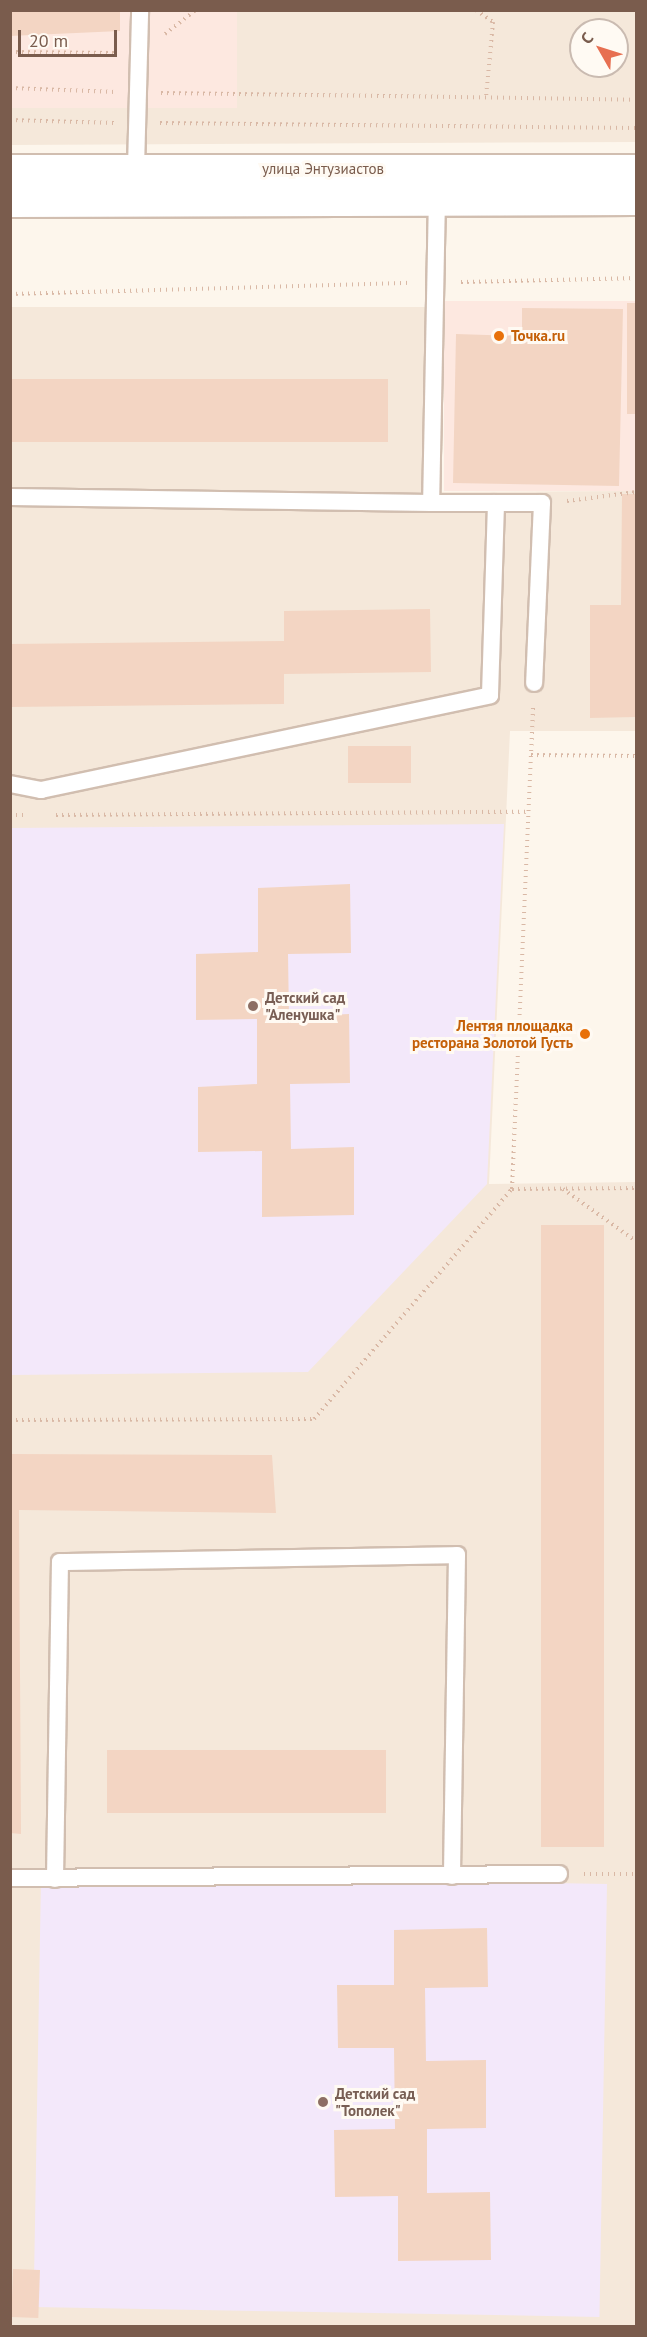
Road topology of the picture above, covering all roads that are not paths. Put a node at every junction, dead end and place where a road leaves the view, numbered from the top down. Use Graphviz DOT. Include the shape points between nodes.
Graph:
graph roads {
  1 [pos="140,10"];
  2 [pos="136,168"];
  3 [pos="10,171"];
  4 [pos="636,171"];
  5 [pos="437,196"];
  6 [pos="636,198"];
  7 [pos="10,200"];
  8 [pos="10,497"];
  9 [pos="431,503"];
  10 [pos="496,503"];
  11 [pos="534,683"];
  12 [pos="10,784"];
  13 [pos="559,1874"];
  14 [pos="452,1876"];
  15 [pos="10,1878"];
  16 [pos="55,1879"];
  1 -- 2 [label="lane"];
  2 -- 3 [label="street, улица Энтузиастов"];
  2 -- 4 [label="street, улица Энтузиастов"];
  5 -- 6 [label="street"];
  5 -- 7 [label="street"];
  5 -- 9 [label="lane"];
  8 -- 9 [label="lane"];
  9 -- 10 [label="lane"];
  10 -- 11 [label="lane" via="542,503"];
  10 -- 12 [label="lane" via="490,695 41,790"];
  13 -- 14 [label="lane"];
  14 -- 16 [label="lane"];
  14 -- 16 [label="lane" via="457,1555 60,1562"];
  15 -- 16 [label="lane"];
}
